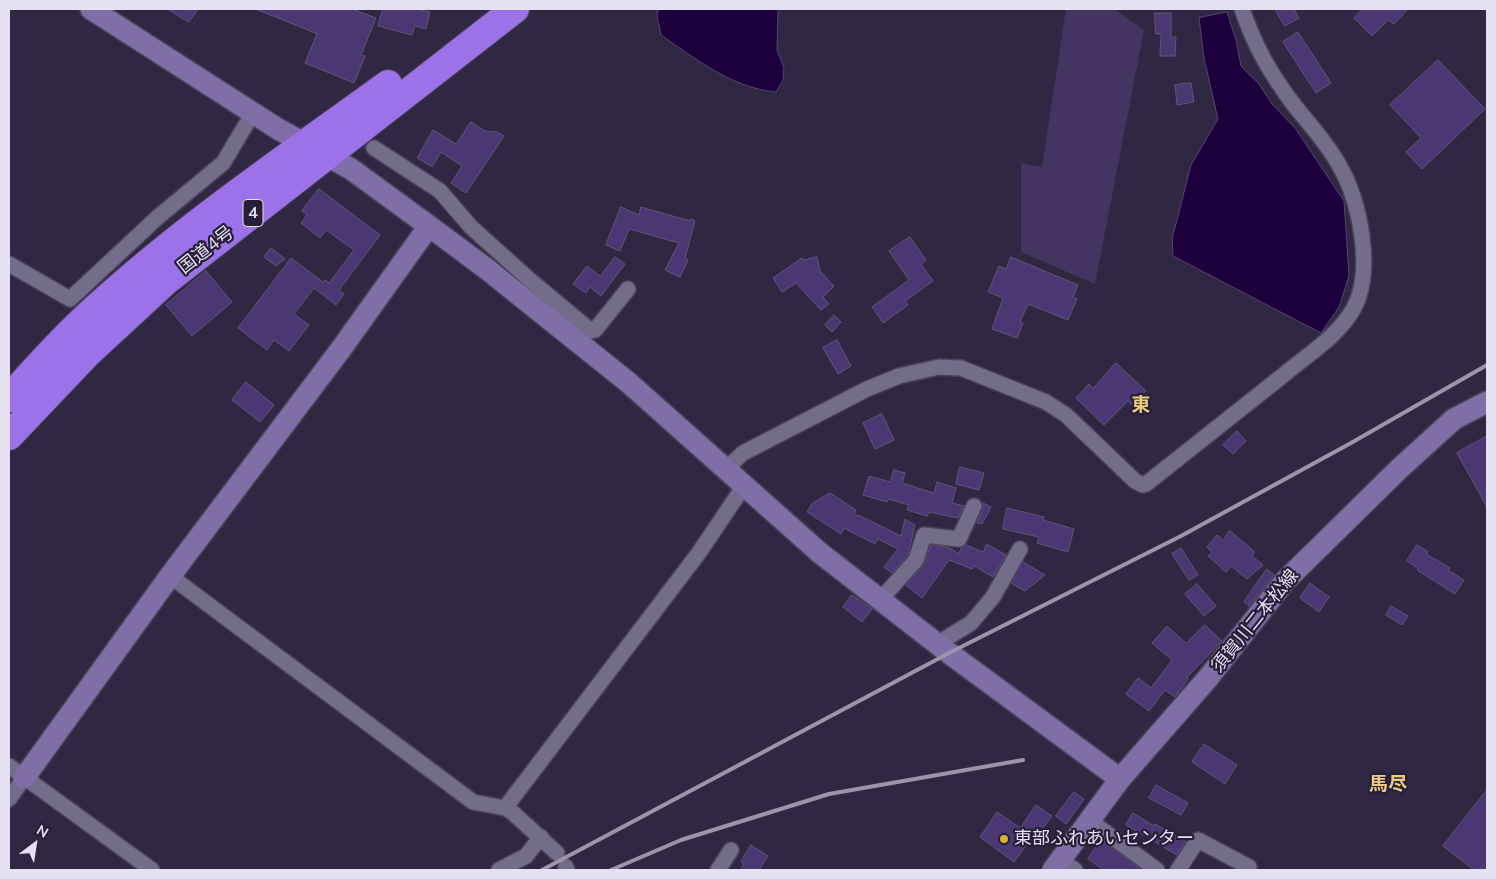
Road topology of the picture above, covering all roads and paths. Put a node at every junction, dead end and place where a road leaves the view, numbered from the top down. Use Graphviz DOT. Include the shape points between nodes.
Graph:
graph roads {
  1 [pos="91,9"];
  2 [pos="486,9"];
  3 [pos="515,9"];
  4 [pos="1242,9"];
  5 [pos="253,113"];
  6 [pos="374,148"];
  7 [pos="317,150"];
  8 [pos="459,213"];
  9 [pos="435,230"];
  10 [pos="9,264"];
  11 [pos="628,289"];
  12 [pos="9,398"];
  13 [pos="1487,402"];
  14 [pos="9,436"];
  15 [pos="726,469"];
  16 [pos="744,486"];
  17 [pos="974,506"];
  18 [pos="1020,549"];
  19 [pos="170,576"];
  20 [pos="881,599"];
  21 [pos="937,644"];
  22 [pos="17,772"];
  23 [pos="1120,779"];
  24 [pos="9,799"];
  25 [pos="505,808"];
  26 [pos="1089,820"];
  27 [pos="541,837"];
  28 [pos="730,850"];
  29 [pos="557,853"];
  30 [pos="1063,867"];
  31 [pos="1249,868"];
  32 [pos="152,870"];
  33 [pos="500,870"];
  34 [pos="718,870"];
  35 [pos="1157,870"];
  36 [pos="1178,870"];
  1 -- 5 [label="street"];
  2 -- 7 [label="highway, 国道4号 / 4"];
  3 -- 7 [label="highway, 国道4号 / 4"];
  4 -- 15 [label="street" via="1254,43 1271,72 1333,155 1354,199 1364,276 1354,307 1333,335 1143,485 1046,402 961,368 939,367 898,376 867,389 743,453"];
  5 -- 7 [label="street"];
  5 -- 10 [label="street" via="223,163 158,217 70,299"];
  6 -- 8 [label="street" via="440,191"];
  7 -- 9 [label="street" via="351,169"];
  7 -- 12 [label="highway, 国道4号 / 4" via="247,186 157,256 96,308"];
  7 -- 14 [label="highway, 国道4号 / 4" via="130,312"];
  8 -- 9 [label="street"];
  8 -- 11 [label="street" via="531,281 591,330"];
  9 -- 15 [label="street" via="629,383"];
  9 -- 19 [label="street"];
  13 -- 23 [label="street, 須賀川二本松線" via="1454,420 1285,581 1208,678"];
  15 -- 16 [label="street"];
  16 -- 20 [label="street" via="820,552"];
  16 -- 25 [label="street" via="698,554"];
  17 -- 20 [label="street" via="960,539 924,535 916,560"];
  18 -- 21 [label="street" via="994,597 971,623"];
  19 -- 22 [label="street"];
  19 -- 25 [label="street" via="473,802"];
  20 -- 21 [label="street"];
  21 -- 23 [label="street"];
  22 -- 24 [label="street"];
  22 -- 32 [label="street"];
  23 -- 26 [label="street, 須賀川二本松線"];
  25 -- 27 [label="street"];
  26 -- 30 [label="street, 須賀川二本松線"];
  26 -- 35 [label="street"];
  27 -- 29 [label="street"];
  27 -- 33 [label="street" via="526,856"];
  28 -- 34 [label="street"];
  31 -- 36 [label="street" via="1198,840"];
}
